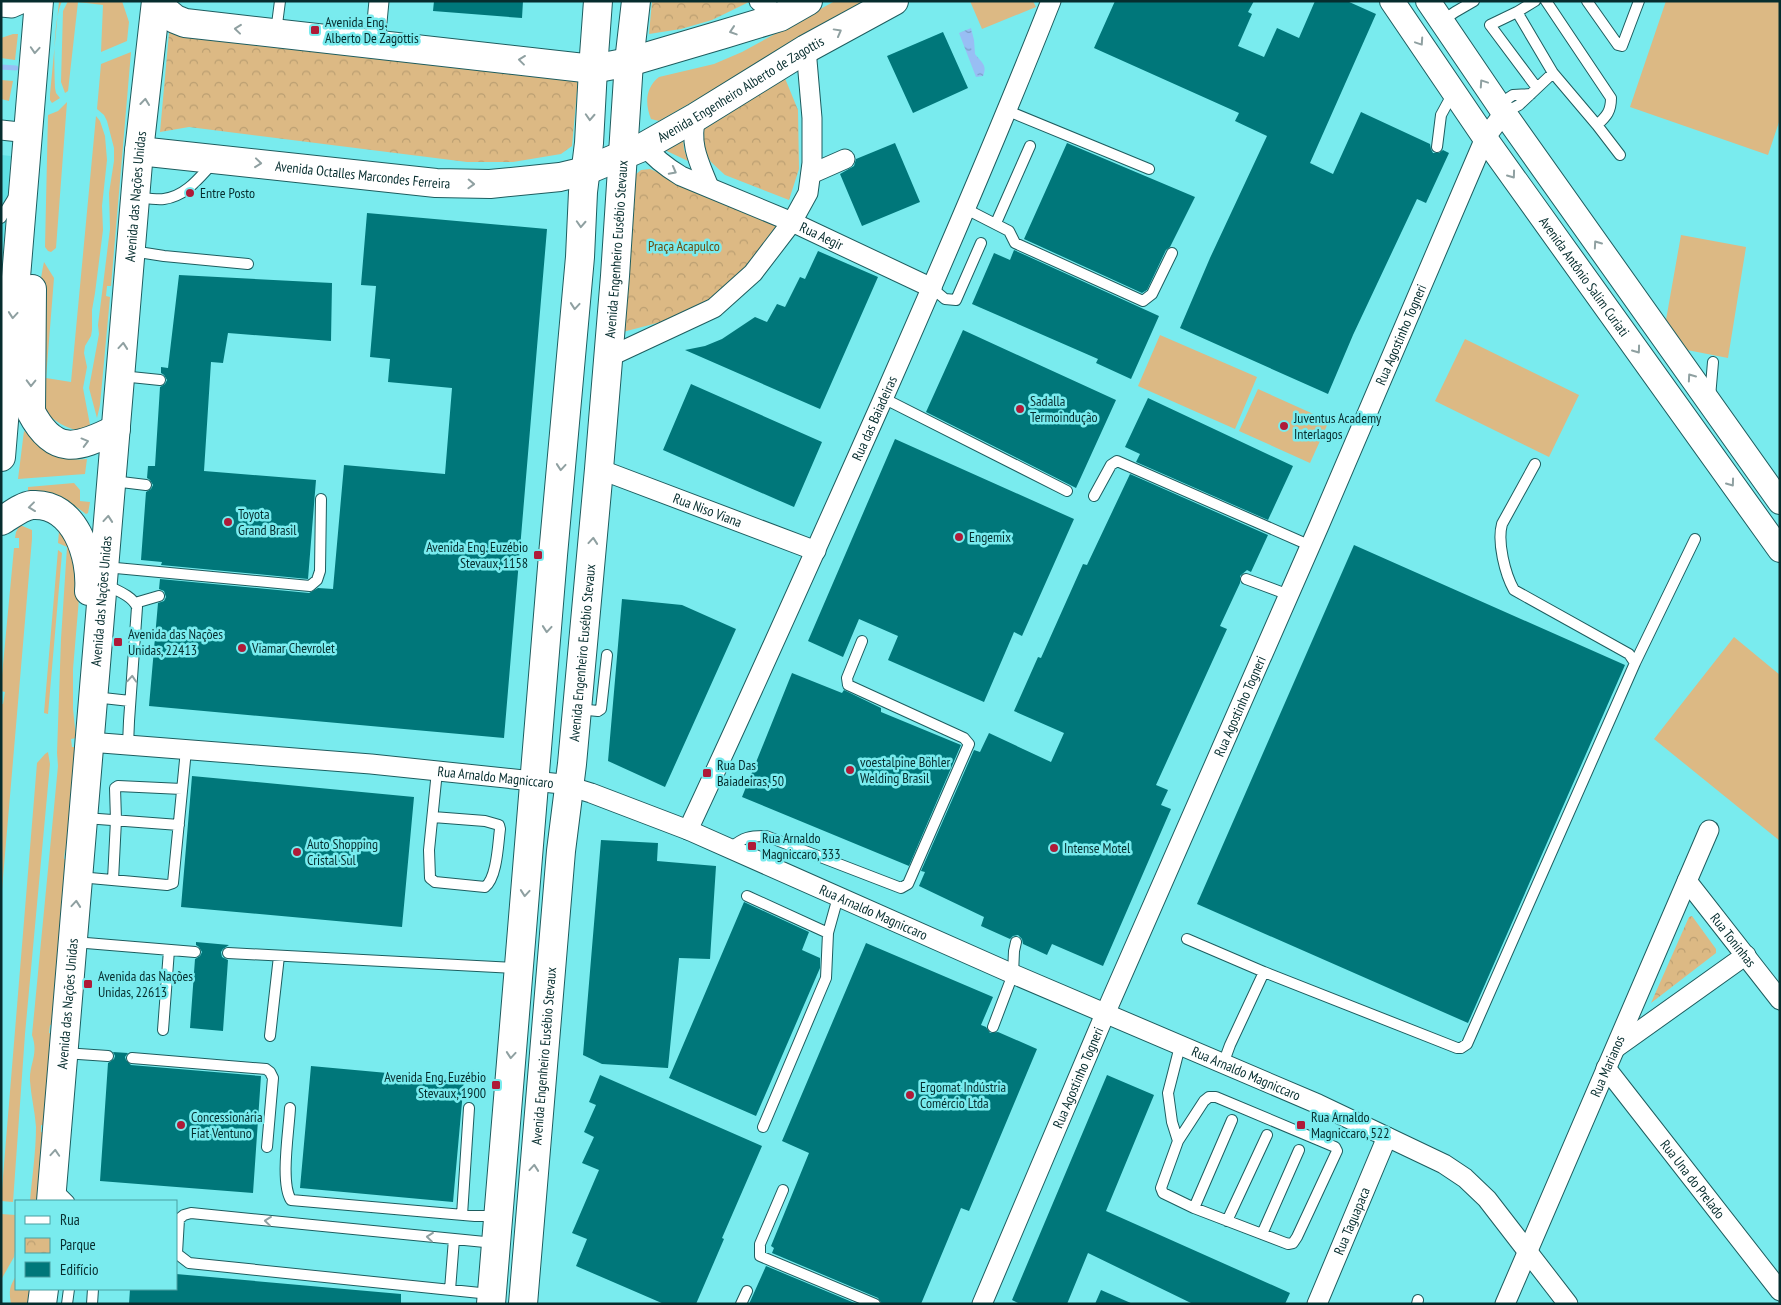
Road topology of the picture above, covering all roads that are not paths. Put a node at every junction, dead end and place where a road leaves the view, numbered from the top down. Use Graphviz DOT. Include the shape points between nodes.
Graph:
graph roads {
  1 [pos="28,1"];
  2 [pos="39,1"];
  3 [pos="280,1"];
  4 [pos="379,1"];
  5 [pos="598,1"];
  6 [pos="636,1"];
  7 [pos="808,1"];
  8 [pos="894,1"];
  9 [pos="1051,1"];
  10 [pos="1392,1"];
  11 [pos="1428,1"];
  12 [pos="1474,1"];
  13 [pos="1535,1"];
  14 [pos="1546,1"];
  15 [pos="1587,1"];
  16 [pos="156,2"];
  17 [pos="1635,4"];
  18 [pos="1,7"];
  19 [pos="769,9"];
  20 [pos="1516,12"];
  21 [pos="1442,21"];
  22 [pos="276,33"];
  23 [pos="375,43"];
  24 [pos="1458,46"];
  25 [pos="806,49"];
  26 [pos="629,62"];
  27 [pos="1435,65"];
  28 [pos="593,69"];
  29 [pos="1553,73"];
  30 [pos="1534,91"];
  31 [pos="1454,92"];
  32 [pos="1501,109"];
  33 [pos="1008,111"];
  34 [pos="696,117"];
  35 [pos="1597,125"];
  36 [pos="1,130"];
  37 [pos="29,133"];
  38 [pos="1485,138"];
  39 [pos="1030,146"];
  40 [pos="1436,147"];
  41 [pos="634,150"];
  42 [pos="140,151"];
  43 [pos="1620,155"];
  44 [pos="217,159"];
  45 [pos="845,159"];
  46 [pos="1149,169"];
  47 [pos="585,171"];
  48 [pos="811,174"];
  49 [pos="24,187"];
  50 [pos="709,187"];
  51 [pos="136,197"];
  52 [pos="966,209"];
  53 [pos="1577,216"];
  54 [pos="1,218"];
  55 [pos="792,222"];
  56 [pos="996,223"];
  57 [pos="1553,233"];
  58 [pos="981,243"];
  59 [pos="131,251"];
  60 [pos="1172,253"];
  61 [pos="580,257"];
  62 [pos="248,264"];
  63 [pos="615,276"];
  64 [pos="932,288"];
  65 [pos="609,357"];
  66 [pos="1713,362"];
  67 [pos="120,376"];
  68 [pos="160,380"];
  69 [pos="883,398"];
  70 [pos="1709,403"];
  71 [pos="116,429"];
  72 [pos="1,457"];
  73 [pos="1535,464"];
  74 [pos="599,469"];
  75 [pos="112,481"];
  76 [pos="146,485"];
  77 [pos="1066,491"];
  78 [pos="1094,496"];
  79 [pos="320,499"];
  80 [pos="1780,502"];
  81 [pos="1,521"];
  82 [pos="1695,539"];
  83 [pos="1310,546"];
  84 [pos="816,550"];
  85 [pos="1780,550"];
  86 [pos="103,576"];
  87 [pos="1246,579"];
  88 [pos="1289,595"];
  89 [pos="158,596"];
  90 [pos="135,603"];
  91 [pos="862,641"];
  92 [pos="607,655"];
  93 [pos="1635,663"];
  94 [pos="130,701"];
  95 [pos="92,706"];
  96 [pos="577,709"];
  97 [pos="90,742"];
  98 [pos="128,745"];
  99 [pos="186,750"];
  100 [pos="437,771"];
  101 [pos="534,781"];
  102 [pos="570,785"];
  103 [pos="182,789"];
  104 [pos="433,817"];
  105 [pos="83,818"];
  106 [pos="116,820"];
  107 [pos="179,826"];
  108 [pos="688,830"];
  109 [pos="1710,830"];
  110 [pos="730,848"];
  111 [pos="78,876"];
  112 [pos="113,880"];
  113 [pos="1687,881"];
  114 [pos="747,896"];
  115 [pos="838,896"];
  116 [pos="828,933"];
  117 [pos="1187,939"];
  118 [pos="73,942"];
  119 [pos="1016,942"];
  120 [pos="170,950"];
  121 [pos="196,952"];
  122 [pos="228,953"];
  123 [pos="279,956"];
  124 [pos="1746,956"];
  125 [pos="519,968"];
  126 [pos="1264,972"];
  127 [pos="1012,974"];
  128 [pos="1780,1000"];
  129 [pos="1105,1014"];
  130 [pos="993,1026"];
  131 [pos="163,1030"];
  132 [pos="270,1036"];
  133 [pos="1180,1046"];
  134 [pos="1617,1047"];
  135 [pos="63,1052"];
  136 [pos="108,1056"];
  137 [pos="132,1058"];
  138 [pos="1223,1064"];
  139 [pos="1606,1068"];
  140 [pos="290,1108"];
  141 [pos="469,1108"];
  142 [pos="1232,1120"];
  143 [pos="763,1127"];
  144 [pos="1266,1135"];
  145 [pos="1387,1137"];
  146 [pos="1178,1141"];
  147 [pos="267,1147"];
  148 [pos="1298,1150"];
  149 [pos="783,1190"];
  150 [pos="58,1196"];
  151 [pos="530,1207"];
  152 [pos="1194,1208"];
  153 [pos="498,1210"];
  154 [pos="462,1215"];
  155 [pos="178,1219"];
  156 [pos="1227,1221"];
  157 [pos="1262,1234"];
  158 [pos="454,1239"];
  159 [pos="496,1243"];
  160 [pos="1528,1252"];
  161 [pos="178,1255"];
  162 [pos="44,1290"];
  163 [pos="69,1290"];
  164 [pos="94,1290"];
  165 [pos="450,1290"];
  166 [pos="747,1290"];
  167 [pos="1780,1291"];
  168 [pos="491,1293"];
  169 [pos="524,1297"];
  170 [pos="42,1304"];
  171 [pos="67,1304"];
  172 [pos="92,1304"];
  173 [pos="741,1304"];
  174 [pos="875,1304"];
  175 [pos="982,1304"];
  176 [pos="1317,1304"];
  177 [pos="1506,1304"];
  178 [pos="1568,1304"];
  1 -- 18 [label="street" via="12,8"];
  2 -- 37 [label="main road, one-way"];
  3 -- 22 [label="lane"];
  4 -- 23 [label="street"];
  5 -- 28 [label="main road"];
  6 -- 26 [label="main road, Avenida Engenheiro Eusébio Stevaux"];
  7 -- 19 [label="main road"];
  25 -- 8 [label="main road, Avenida Engenheiro Alberto de Zagottis, one-way"];
  9 -- 33 [label="street, Rua das Baiadeiras"];
  10 -- 27 [label="street, Avenida Antônio Salim Curiati, one-way"];
  11 -- 21 [label="street, Avenida Antônio Salim Curiati"];
  12 -- 21 [label="lane"];
  13 -- 20 [label="lane"];
  14 -- 35 [label="lane" via="1611,98 1611,108"];
  15 -- 17 [label="lane" via="1618,45 1622,46"];
  22 -- 16 [label="main road, one-way" via="185,23 171,16"];
  42 -- 16 [label="main road, Avenida das Nações Unidas, one-way"];
  19 -- 26 [label="main road, one-way"];
  20 -- 29 [label="lane"];
  20 -- 30 [label="lane" via="1490,25"];
  21 -- 24 [label="street, Avenida Antônio Salim Curiati"];
  22 -- 23 [label="main road"];
  28 -- 23 [label="main road, one-way"];
  24 -- 27 [label="street"];
  32 -- 24 [label="street, Avenida Antônio Salim Curiati, one-way"];
  25 -- 34 [label="main road, Avenida Engenheiro Alberto de Zagottis"];
  25 -- 48 [label="street" via="812,118"];
  26 -- 28 [label="main road"];
  26 -- 41 [label="main road, Avenida Engenheiro Eusébio Stevaux"];
  27 -- 31 [label="street, Avenida Antônio Salim Curiati"];
  28 -- 47 [label="main road, one-way"];
  29 -- 30 [label="lane"];
  29 -- 35 [label="lane"];
  30 -- 32 [label="lane" via="1519,105"];
  31 -- 38 [label="street, Avenida Antônio Salim Curiati"];
  31 -- 40 [label="lane" via="1441,115"];
  32 -- 38 [label="street, Rua Agostinho Togneri"];
  32 -- 53 [label="street, Avenida Antônio Salim Curiati"];
  33 -- 46 [label="lane"];
  33 -- 52 [label="street, Rua das Baiadeiras"];
  34 -- 41 [label="main road, Avenida Engenheiro Alberto de Zagottis"];
  34 -- 50 [label="street" via="694,146"];
  35 -- 43 [label="lane"];
  36 -- 37 [label="street"];
  37 -- 49 [label="main road"];
  38 -- 57 [label="street, Avenida Antônio Salim Curiati, one-way"];
  38 -- 83 [label="street, Rua Agostinho Togneri"];
  39 -- 56 [label="lane"];
  41 -- 47 [label="main road, Avenida Engenheiro Alberto de Zagottis"];
  41 -- 50 [label="street, Rua Aegir, one-way" via="654,157 665,167"];
  41 -- 63 [label="main road, Avenida Engenheiro Eusébio Stevaux"];
  42 -- 44 [label="main road, Avenida Octalles Marcondes Ferreira"];
  42 -- 51 [label="main road, Avenida das Nações Unidas"];
  44 -- 47 [label="main road, Avenida Octalles Marcondes Ferreira, one-way" via="436,182 490,184"];
  44 -- 51 [label="lane" via="185,192 163,200"];
  45 -- 48 [label="street"];
  47 -- 61 [label="main road, one-way"];
  48 -- 55 [label="street" via="808,193"];
  49 -- 54 [label="lane"];
  49 -- 71 [label="main road, one-way" via="34,223 31,412 39,428 53,440 67,445 91,441"];
  49 -- 72 [label="main road, one-way"];
  50 -- 55 [label="street, Rua Aegir"];
  51 -- 59 [label="main road, Avenida das Nações Unidas"];
  52 -- 56 [label="lane"];
  52 -- 64 [label="street, Rua das Baiadeiras"];
  53 -- 57 [label="street"];
  70 -- 53 [label="street, Avenida Antônio Salim Curiati, one-way"];
  55 -- 64 [label="street, Rua Aegir"];
  55 -- 65 [label="street" via="753,273 714,308"];
  56 -- 60 [label="lane" via="1009,231 1015,244 1143,301 1152,294"];
  57 -- 85 [label="street, Avenida Antônio Salim Curiati, one-way"];
  58 -- 64 [label="lane" via="956,300 946,299"];
  59 -- 62 [label="lane"];
  67 -- 59 [label="main road, Avenida das Nações Unidas, one-way"];
  61 -- 63 [label="main road" via="602,261"];
  61 -- 101 [label="main road, one-way"];
  63 -- 65 [label="main road, Avenida Engenheiro Eusébio Stevaux"];
  64 -- 69 [label="street, Rua das Baiadeiras"];
  65 -- 74 [label="main road, Avenida Engenheiro Eusébio Stevaux"];
  66 -- 70 [label="lane"];
  67 -- 68 [label="lane"];
  67 -- 71 [label="main road, Avenida das Nações Unidas"];
  69 -- 77 [label="lane"];
  69 -- 84 [label="street, Rua das Baiadeiras"];
  70 -- 80 [label="street, Avenida Antônio Salim Curiati"];
  71 -- 75 [label="main road, Avenida das Nações Unidas"];
  73 -- 93 [label="lane" via="1499,534 1508,579 1514,590 1629,654"];
  74 -- 84 [label="street, Rua Niso Viana"];
  96 -- 74 [label="main road, Avenida Engenheiro Eusébio Stevaux, one-way"];
  75 -- 76 [label="lane"];
  86 -- 75 [label="main road, Avenida das Nações Unidas, one-way"];
  78 -- 83 [label="lane" via="1117,461"];
  79 -- 86 [label="lane" via="320,571 310,586"];
  95 -- 81 [label="main road, one-way" via="82,674 90,582 85,551 72,523 49,507 32,506"];
  82 -- 93 [label="lane"];
  83 -- 88 [label="street, Rua Agostinho Togneri"];
  84 -- 108 [label="street, Rua das Baiadeiras"];
  86 -- 90 [label="lane"];
  86 -- 95 [label="main road, Avenida das Nações Unidas"];
  87 -- 88 [label="lane"];
  88 -- 129 [label="street, Rua Agostinho Togneri"];
  89 -- 90 [label="lane"];
  94 -- 90 [label="lane, one-way"];
  91 -- 110 [label="lane" via="847,678 848,685 964,738 969,744 908,884 902,888 766,836 750,836"];
  92 -- 96 [label="lane" via="600,709"];
  93 -- 126 [label="lane" via="1467,1044 1457,1048"];
  94 -- 95 [label="lane"];
  94 -- 98 [label="lane"];
  95 -- 97 [label="main road, Avenida das Nações Unidas"];
  96 -- 102 [label="main road, Avenida Engenheiro Eusébio Stevaux"];
  97 -- 98 [label="street, Rua Arnaldo Magniccaro"];
  97 -- 105 [label="main road, Avenida das Nações Unidas"];
  98 -- 99 [label="street, Rua Arnaldo Magniccaro"];
  99 -- 100 [label="street, Rua Arnaldo Magniccaro"];
  99 -- 103 [label="lane"];
  100 -- 101 [label="street, Rua Arnaldo Magniccaro"];
  100 -- 104 [label="lane"];
  101 -- 102 [label="street, Rua Arnaldo Magniccaro"];
  101 -- 125 [label="main road, one-way"];
  102 -- 108 [label="street, Rua Arnaldo Magniccaro"];
  151 -- 102 [label="main road, Avenida Engenheiro Eusébio Stevaux, one-way" via="561,851"];
  103 -- 106 [label="lane" via="118,786"];
  103 -- 107 [label="lane"];
  104 -- 104 [label="lane" via="430,878 435,882 488,885 496,856 499,825"];
  105 -- 106 [label="lane"];
  105 -- 111 [label="main road, Avenida das Nações Unidas"];
  106 -- 107 [label="lane"];
  106 -- 112 [label="lane"];
  107 -- 112 [label="lane" via="173,882 167,885"];
  108 -- 110 [label="street, Rua Arnaldo Magniccaro"];
  109 -- 113 [label="street, Rua Marianos"];
  110 -- 115 [label="street, Rua Arnaldo Magniccaro"];
  111 -- 112 [label="lane"];
  118 -- 111 [label="main road, Avenida das Nações Unidas, one-way"];
  113 -- 124 [label="street, Rua Toninhas"];
  113 -- 134 [label="street, Rua Marianos"];
  114 -- 116 [label="lane"];
  115 -- 116 [label="lane"];
  115 -- 127 [label="street, Rua Arnaldo Magniccaro"];
  116 -- 143 [label="lane" via="826,978"];
  117 -- 126 [label="lane"];
  118 -- 120 [label="lane"];
  118 -- 135 [label="main road, Avenida das Nações Unidas"];
  119 -- 127 [label="lane"];
  120 -- 121 [label="lane"];
  120 -- 131 [label="lane"];
  122 -- 123 [label="lane"];
  123 -- 125 [label="lane"];
  123 -- 132 [label="lane"];
  124 -- 128 [label="street, Rua Toninhas"];
  124 -- 134 [label="street"];
  125 -- 153 [label="main road, one-way"];
  126 -- 138 [label="lane"];
  127 -- 129 [label="street, Rua Arnaldo Magniccaro"];
  127 -- 130 [label="lane"];
  129 -- 133 [label="street, Rua Arnaldo Magniccaro"];
  129 -- 175 [label="street, Rua Agostinho Togneri"];
  133 -- 138 [label="street, Rua Arnaldo Magniccaro"];
  133 -- 146 [label="lane" via="1168,1093"];
  134 -- 139 [label="street, Rua Marianos"];
  135 -- 136 [label="lane"];
  150 -- 135 [label="main road, Avenida das Nações Unidas, one-way"];
  137 -- 147 [label="lane" via="266,1069 273,1078"];
  138 -- 145 [label="street, Rua Arnaldo Magniccaro"];
  139 -- 160 [label="street, Rua Marianos"];
  139 -- 167 [label="street, Rua Una do Prelado"];
  140 -- 154 [label="lane" via="285,1176 291,1200"];
  141 -- 154 [label="lane"];
  142 -- 152 [label="lane"];
  144 -- 156 [label="lane"];
  145 -- 160 [label="street, Rua Arnaldo Magniccaro" via="1444,1164 1465,1178 1487,1199"];
  145 -- 176 [label="street, Rua Taguapaca"];
  146 -- 152 [label="lane" via="1161,1188 1163,1193"];
  146 -- 157 [label="lane" via="1204,1101 1216,1097 1335,1147 1337,1151 1292,1243"];
  148 -- 157 [label="lane"];
  149 -- 174 [label="lane" via="760,1244 760,1256"];
  151 -- 153 [label="main road" via="524,1219 515,1221"];
  151 -- 169 [label="main road, Avenida Engenheiro Eusébio Stevaux"];
  152 -- 156 [label="lane"];
  153 -- 154 [label="lane"];
  153 -- 159 [label="main road"];
  158 -- 155 [label="lane, one-way" via="191,1213"];
  156 -- 157 [label="lane"];
  158 -- 159 [label="lane"];
  158 -- 165 [label="lane"];
  159 -- 168 [label="main road"];
  160 -- 177 [label="street, Rua Marianos"];
  160 -- 178 [label="street, Rua Arnaldo Magniccaro"];
  161 -- 165 [label="lane" via="189,1263"];
  162 -- 170 [label="main road"];
  163 -- 171 [label="lane"];
  164 -- 172 [label="lane"];
  165 -- 168 [label="lane"];
  166 -- 173 [label="lane"];
  168 -- 169 [label="main road" via="494,1276 498,1272 511,1271 522,1278"];
}
